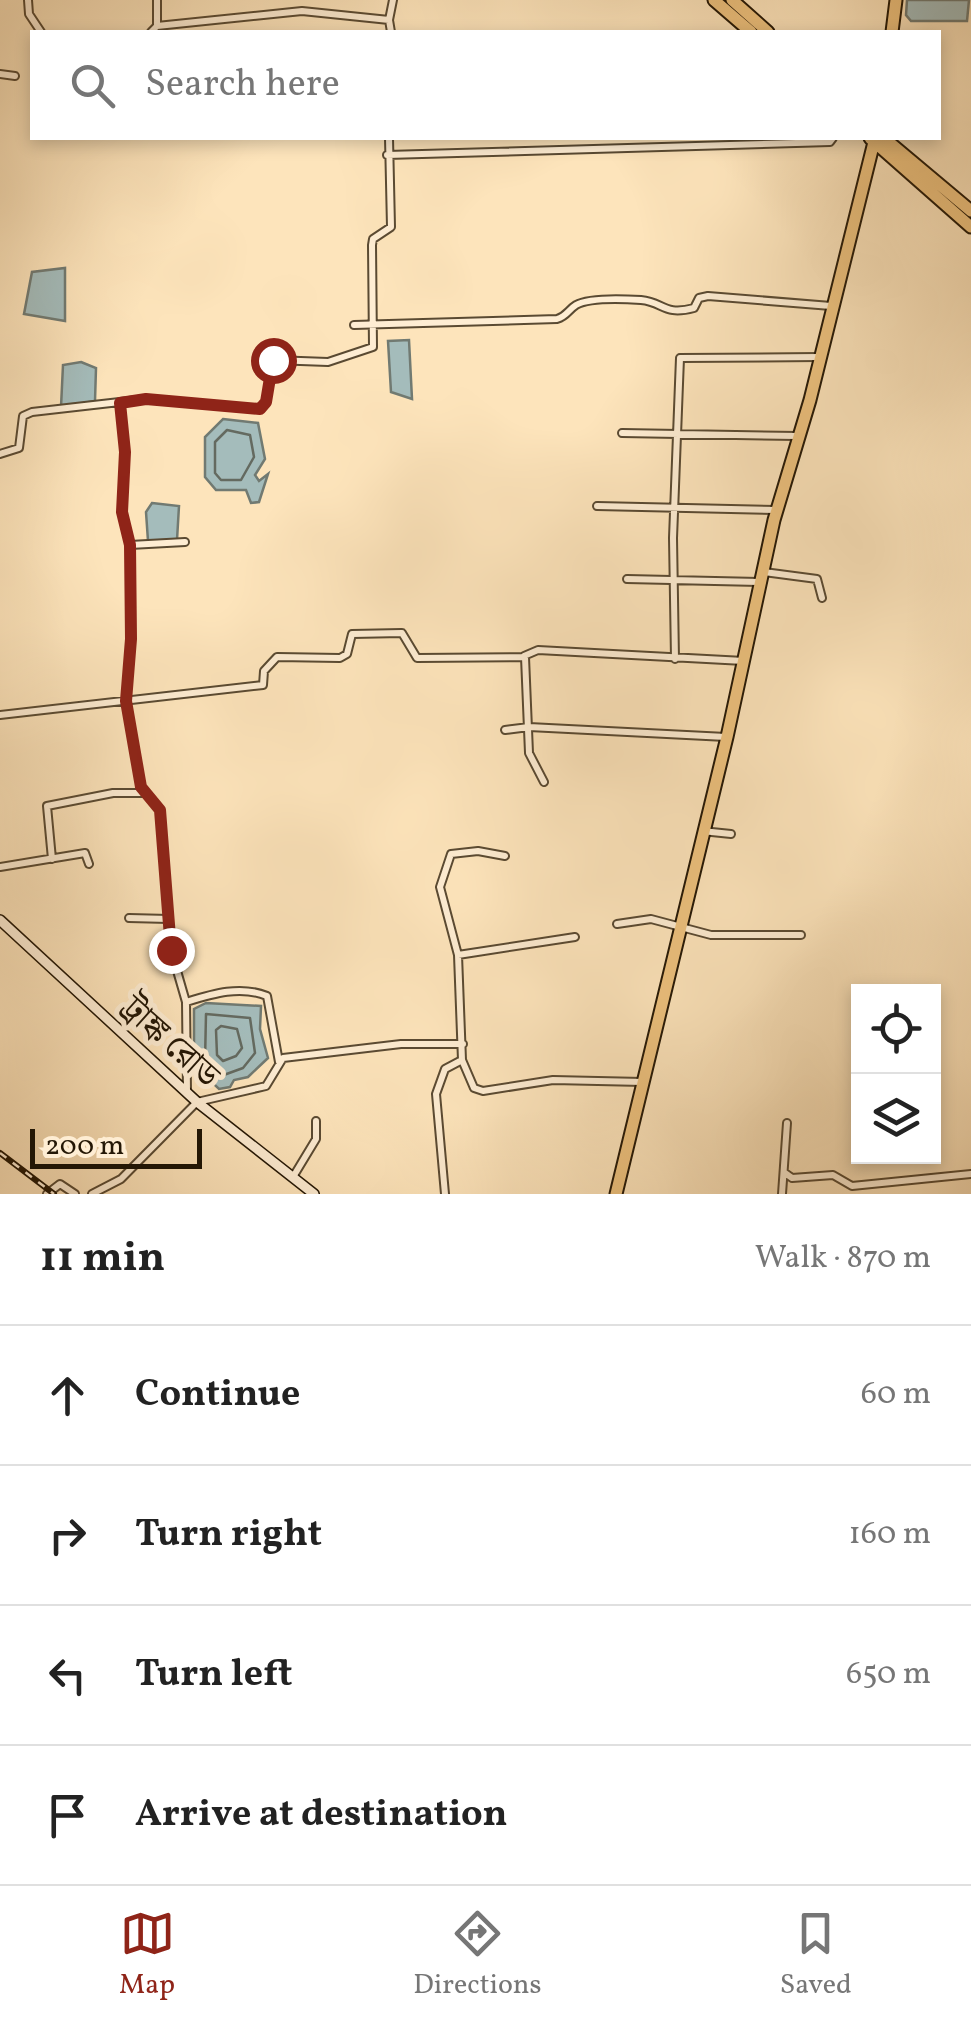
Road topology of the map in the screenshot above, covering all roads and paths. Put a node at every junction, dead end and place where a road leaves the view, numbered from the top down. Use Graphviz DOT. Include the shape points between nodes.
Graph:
graph roads {
  1 [pos="28,0"];
  2 [pos="157,0"];
  3 [pos="392,0"];
  4 [pos="714,0"];
  5 [pos="732,0"];
  6 [pos="896,0"];
  7 [pos="390,20"];
  8 [pos="154,29"];
  9 [pos="40,30"];
  10 [pos="391,30"];
  11 [pos="749,30"];
  12 [pos="766,30"];
  13 [pos="892,30"];
  14 [pos="0,74"];
  15 [pos="15,76"];
  16 [pos="389,140"];
  17 [pos="832,140"];
  18 [pos="875,140"];
  19 [pos="878,140"];
  20 [pos="879,140"];
  21 [pos="386,155"];
  22 [pos="971,211"];
  23 [pos="971,226"];
  24 [pos="832,306"];
  25 [pos="354,325"];
  26 [pos="375,325"];
  27 [pos="820,358"];
  28 [pos="120,403"];
  29 [pos="622,433"];
  30 [pos="676,433"];
  31 [pos="799,436"];
  32 [pos="0,454"];
  33 [pos="597,506"];
  34 [pos="677,506"];
  35 [pos="777,510"];
  36 [pos="184,542"];
  37 [pos="130,545"];
  38 [pos="762,577"];
  39 [pos="676,579"];
  40 [pos="627,580"];
  41 [pos="822,598"];
  42 [pos="524,656"];
  43 [pos="675,659"];
  44 [pos="745,661"];
  45 [pos="126,701"];
  46 [pos="0,715"];
  47 [pos="529,727"];
  48 [pos="505,730"];
  49 [pos="728,737"];
  50 [pos="544,782"];
  51 [pos="143,792"];
  52 [pos="702,832"];
  53 [pos="731,834"];
  54 [pos="505,856"];
  55 [pos="52,859"];
  56 [pos="89,864"];
  57 [pos="0,867"];
  58 [pos="129,918"];
  59 [pos="169,919"];
  60 [pos="0,920"];
  61 [pos="617,924"];
  62 [pos="680,928"];
  63 [pos="5,930"];
  64 [pos="802,935"];
  65 [pos="575,936"];
  66 [pos="458,955"];
  67 [pos="186,1002"];
  68 [pos="462,1044"];
  69 [pos="462,1060"];
  70 [pos="279,1062"];
  71 [pos="644,1082"];
  72 [pos="187,1093"];
  73 [pos="197,1102"];
  74 [pos="316,1121"];
  75 [pos="787,1123"];
  76 [pos="785,1173"];
  77 [pos="971,1174"];
  78 [pos="292,1178"];
  79 [pos="47,1194"];
  80 [pos="74,1194"];
  81 [pos="92,1194"];
  82 [pos="314,1194"];
  83 [pos="445,1194"];
  84 [pos="616,1194"];
  85 [pos="782,1194"];
  1 -- 9 [label="street" via="28,14"];
  2 -- 8 [label="street"];
  3 -- 7 [label="street"];
  4 -- 11 [label="highway"];
  5 -- 12 [label="highway"];
  6 -- 13 [label="highway"];
  7 -- 8 [label="street" via="302,11"];
  7 -- 10 [label="street"];
  14 -- 15 [label="street"];
  16 -- 21 [label="street"];
  17 -- 21 [label="street"];
  18 -- 24 [label="highway"];
  19 -- 23 [label="highway"];
  20 -- 22 [label="highway"];
  21 -- 26 [label="street" via="390,227 372,239"];
  24 -- 26 [label="street" via="708,296 688,310 625,300 581,304 557,319"];
  24 -- 27 [label="highway"];
  25 -- 26 [label="street"];
  26 -- 28 [label="street" via="373,347 342,360 273,360 260,409 146,399"];
  27 -- 30 [label="street" via="680,358"];
  27 -- 31 [label="highway"];
  28 -- 32 [label="street" via="32,412 23,416 19,448"];
  28 -- 37 [label="street" via="122,512"];
  29 -- 30 [label="street"];
  30 -- 31 [label="street"];
  30 -- 34 [label="street"];
  31 -- 35 [label="highway"];
  33 -- 34 [label="street"];
  34 -- 35 [label="street"];
  34 -- 39 [label="street"];
  35 -- 38 [label="highway"];
  36 -- 37 [label="street"];
  37 -- 45 [label="street"];
  38 -- 39 [label="street"];
  38 -- 41 [label="street" via="817,579"];
  38 -- 44 [label="highway"];
  39 -- 40 [label="street"];
  39 -- 43 [label="street"];
  42 -- 43 [label="street" via="538,650"];
  42 -- 45 [label="street" via="417,658 406,634 358,633 350,636 344,658 277,657 264,671 263,684"];
  42 -- 47 [label="street"];
  43 -- 44 [label="street"];
  44 -- 49 [label="highway"];
  45 -- 46 [label="street"];
  45 -- 51 [label="street"];
  47 -- 48 [label="street"];
  47 -- 49 [label="street"];
  47 -- 50 [label="street" via="529,753"];
  49 -- 52 [label="highway"];
  51 -- 55 [label="street" via="47,806"];
  51 -- 59 [label="street" via="160,810"];
  52 -- 53 [label="street"];
  52 -- 62 [label="highway"];
  54 -- 66 [label="street" via="451,854 440,888"];
  55 -- 56 [label="street" via="85,852"];
  55 -- 57 [label="street"];
  58 -- 59 [label="street"];
  59 -- 67 [label="street"];
  60 -- 63 [label="main road, ট্রাঙ্ক রোড"];
  61 -- 62 [label="street" via="651,919"];
  62 -- 64 [label="street"];
  62 -- 71 [label="highway"];
  63 -- 72 [label="main road, ট্রাঙ্ক রোড"];
  65 -- 66 [label="street"];
  66 -- 68 [label="street"];
  67 -- 70 [label="street" via="218,992 266,996"];
  67 -- 72 [label="street"];
  68 -- 69 [label="street"];
  68 -- 70 [label="street" via="400,1044"];
  69 -- 71 [label="street" via="474,1088 483,1090 553,1080"];
  69 -- 83 [label="street" via="445,1069 436,1094"];
  70 -- 73 [label="street" via="266,1086"];
  71 -- 84 [label="highway"];
  72 -- 73 [label="main road, ট্রাঙ্ক রোড"];
  73 -- 78 [label="main road, ট্রাঙ্ক রোড"];
  73 -- 81 [label="street" via="121,1179"];
  74 -- 78 [label="street" via="316,1139"];
  75 -- 76 [label="street"];
  76 -- 77 [label="street" via="833,1175 852,1186"];
  76 -- 85 [label="street"];
  78 -- 82 [label="main road, ট্রাঙ্ক রোড"];
  79 -- 80 [label="street" via="60,1184"];
}
